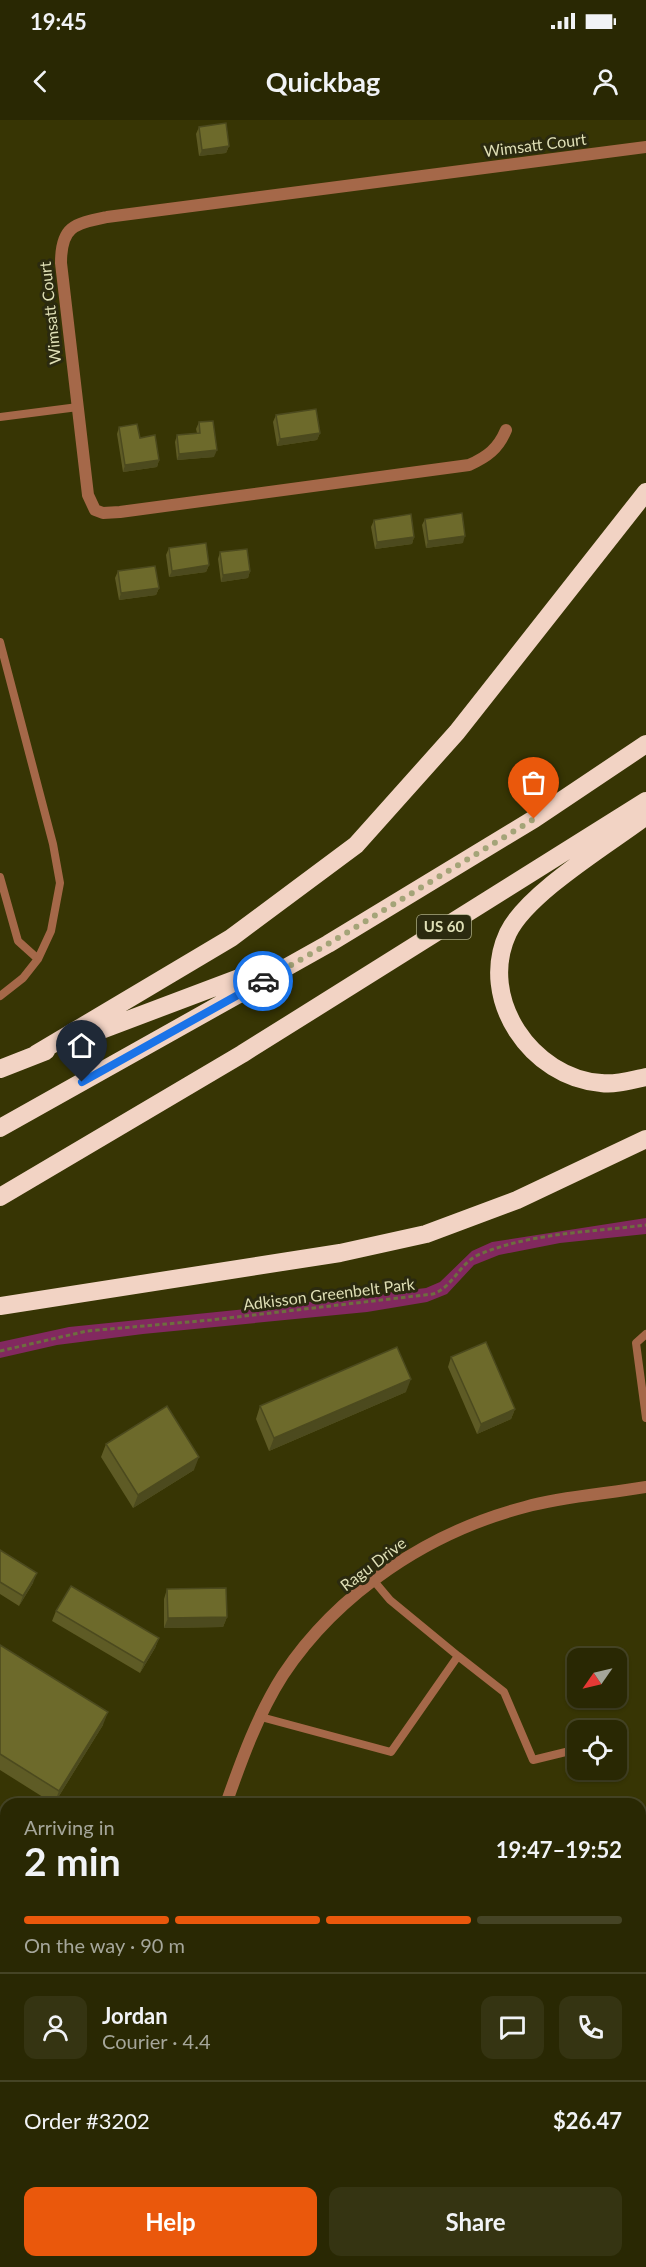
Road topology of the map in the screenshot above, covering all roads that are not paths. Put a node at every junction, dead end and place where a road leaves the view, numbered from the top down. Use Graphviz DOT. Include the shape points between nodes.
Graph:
graph roads {
  1 [pos="646,147"];
  2 [pos="78,407"];
  3 [pos="0,417"];
  4 [pos="506,430"];
  5 [pos="646,492"];
  6 [pos="0,642"];
  7 [pos="646,744"];
  8 [pos="646,801"];
  9 [pos="646,816"];
  10 [pos="0,877"];
  11 [pos="328,944"];
  12 [pos="38,959"];
  13 [pos="0,996"];
  14 [pos="36,1054"];
  15 [pos="0,1070"];
  16 [pos="646,1077"];
  17 [pos="0,1128"];
  18 [pos="646,1138"];
  19 [pos="0,1197"];
  20 [pos="0,1306"];
  21 [pos="646,1334"];
  22 [pos="646,1418"];
  23 [pos="646,1487"];
  24 [pos="374,1581"];
  25 [pos="458,1656"];
  26 [pos="261,1718"];
  27 [pos="567,1752"];
  28 [pos="228,1798"];
  1 -- 2 [label="street, Wimsatt Court" via="82,223 65,234 61,243"];
  2 -- 3 [label="lane"];
  2 -- 4 [label="street, Wimsatt Court" via="90,504 103,513 469,465 492,452"];
  5 -- 14 [label="highway" via="457,732 356,845 231,938"];
  6 -- 12 [label="lane" via="60,883 51,931"];
  7 -- 11 [label="highway, US 60" via="534,819"];
  8 -- 19 [label="highway, US 60" via="242,1054"];
  9 -- 16 [label="highway" via="526,908 508,932 499,975 510,1022 544,1061 570,1076 600,1083"];
  10 -- 12 [label="lane" via="18,941"];
  11 -- 14 [label="highway"];
  11 -- 17 [label="highway, US 60"];
  12 -- 13 [label="lane" via="23,978"];
  14 -- 15 [label="highway"];
  18 -- 20 [label="highway" via="517,1200 426,1234 340,1253"];
  21 -- 22 [label="lane" via="636,1343"];
  23 -- 24 [label="street, Ragu Drive" via="527,1506 490,1517 421,1549"];
  24 -- 25 [label="lane" via="390,1600"];
  24 -- 26 [label="street, Ragu Drive" via="330,1618 305,1646 283,1676"];
  25 -- 26 [label="lane" via="391,1752"];
  25 -- 27 [label="lane" via="504,1692 533,1760"];
  26 -- 28 [label="street, Ragu Drive"];
}
